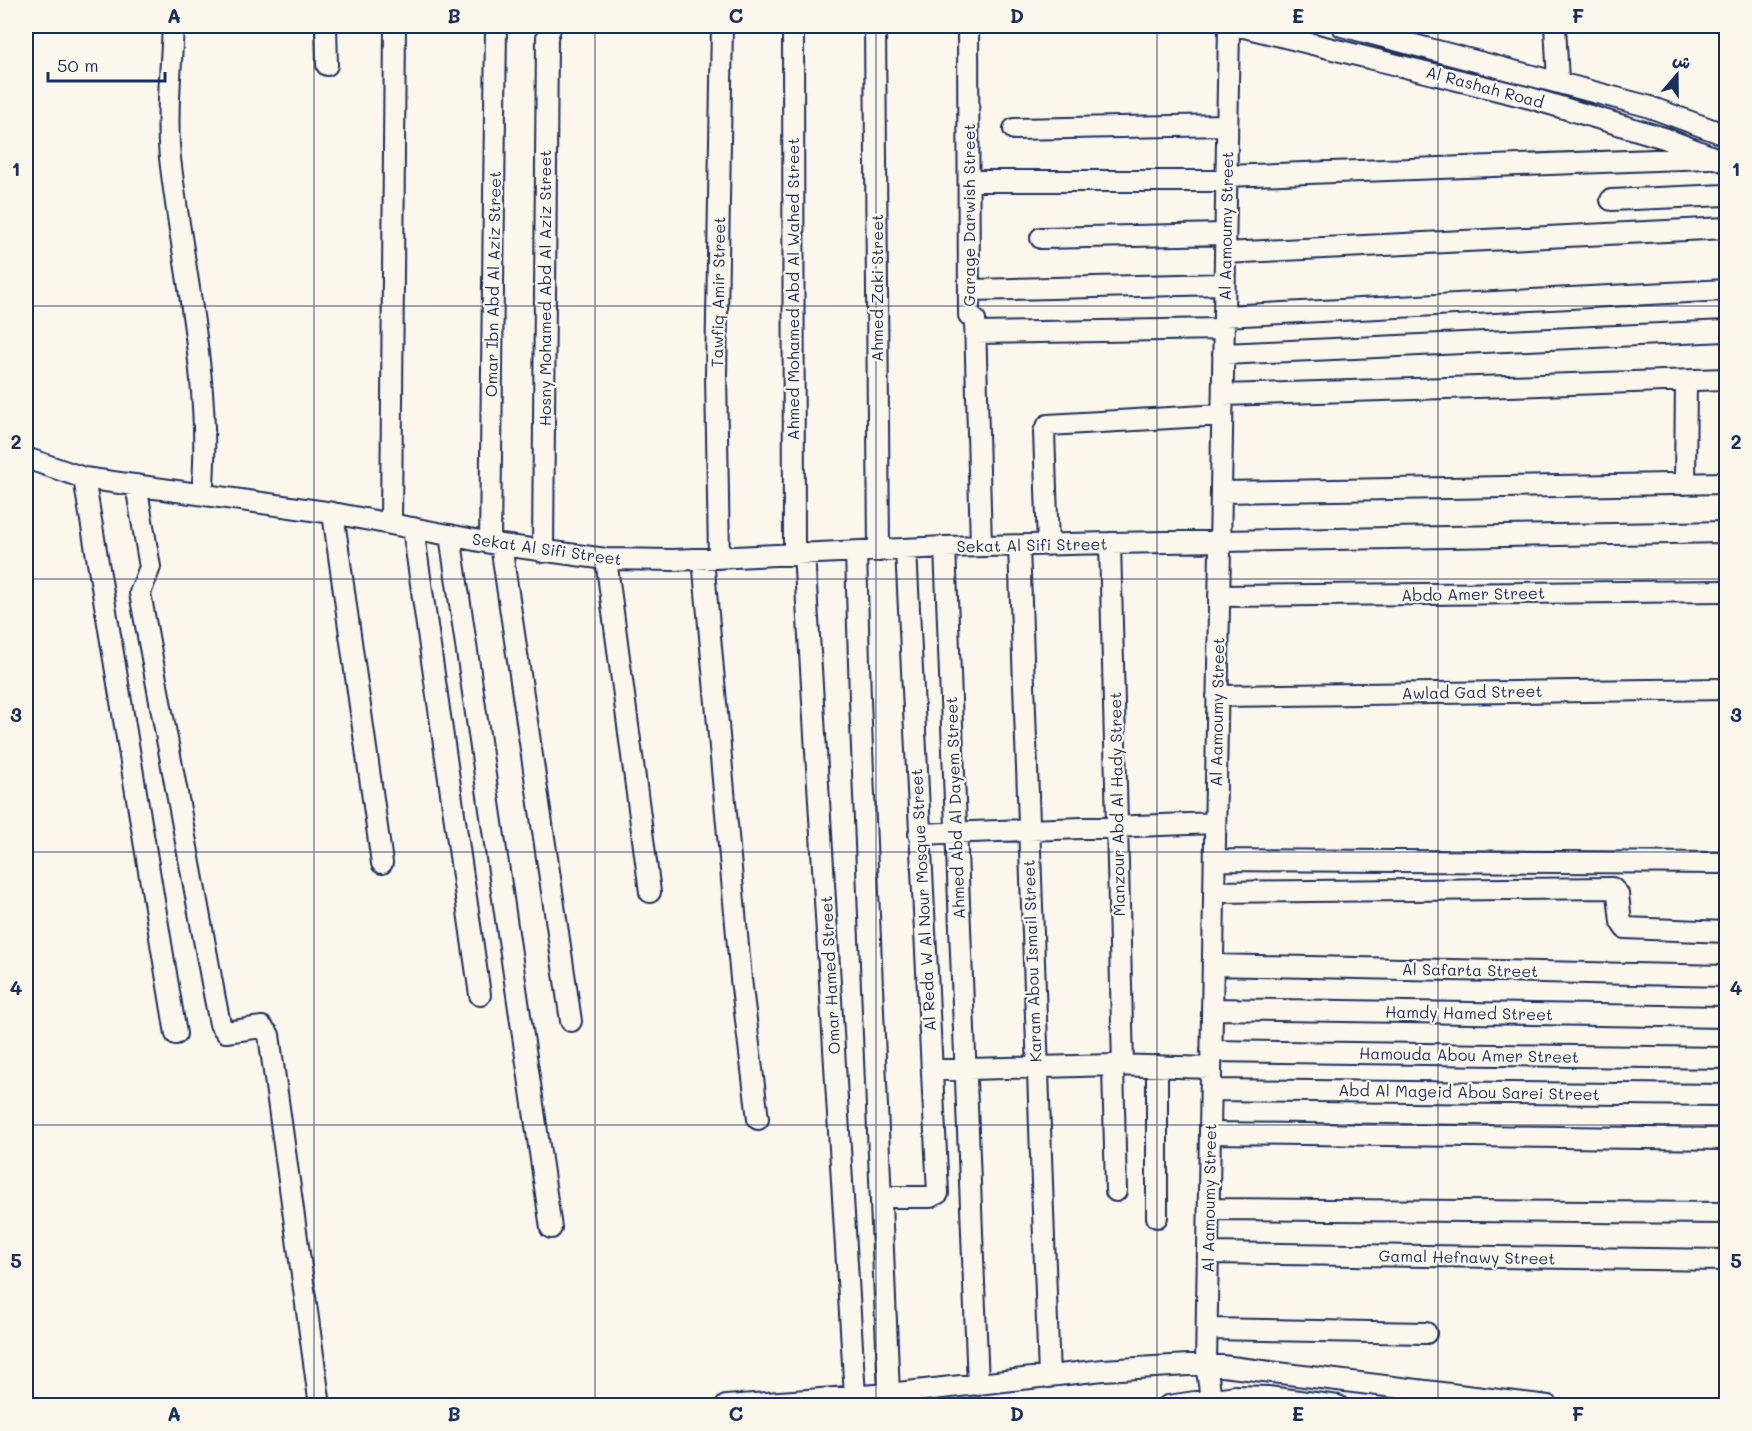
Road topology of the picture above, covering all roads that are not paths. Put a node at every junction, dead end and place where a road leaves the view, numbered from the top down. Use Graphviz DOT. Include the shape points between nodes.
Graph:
graph roads {
  1 [pos="173,26"];
  2 [pos="326,26"];
  3 [pos="395,26"];
  4 [pos="496,26"];
  5 [pos="551,26"];
  6 [pos="722,26"];
  7 [pos="793,26"];
  8 [pos="875,26"];
  9 [pos="968,26"];
  10 [pos="1229,26"];
  11 [pos="1240,26"];
  12 [pos="1342,26"];
  13 [pos="1555,26"];
  14 [pos="1362,28"];
  15 [pos="1362,55"];
  16 [pos="327,65"];
  17 [pos="1558,81"];
  18 [pos="1227,125"];
  19 [pos="1014,129"];
  20 [pos="1726,135"];
  21 [pos="1721,160"];
  22 [pos="1226,178"];
  23 [pos="969,181"];
  24 [pos="1726,195"];
  25 [pos="1611,200"];
  26 [pos="1726,228"];
  27 [pos="1041,238"];
  28 [pos="1225,243"];
  29 [pos="1224,284"];
  30 [pos="971,290"];
  31 [pos="1726,290"];
  32 [pos="1224,323"];
  33 [pos="1726,331"];
  34 [pos="976,333"];
  35 [pos="1223,354"];
  36 [pos="1726,379"];
  37 [pos="1686,381"];
  38 [pos="1222,395"];
  39 [pos="1222,415"];
  40 [pos="26,458"];
  41 [pos="84,478"];
  42 [pos="1726,483"];
  43 [pos="1685,484"];
  44 [pos="136,485"];
  45 [pos="1221,492"];
  46 [pos="202,494"];
  47 [pos="333,513"];
  48 [pos="391,524"];
  49 [pos="413,528"];
  50 [pos="1726,532"];
  51 [pos="450,535"];
  52 [pos="1220,542"];
  53 [pos="1110,543"];
  54 [pos="495,544"];
  55 [pos="1048,545"];
  56 [pos="981,546"];
  57 [pos="1019,546"];
  58 [pos="945,547"];
  59 [pos="906,549"];
  60 [pos="879,551"];
  61 [pos="543,552"];
  62 [pos="856,552"];
  63 [pos="799,553"];
  64 [pos="606,559"];
  65 [pos="711,559"];
  66 [pos="1726,591"];
  67 [pos="1219,596"];
  68 [pos="1726,688"];
  69 [pos="1217,696"];
  70 [pos="1215,824"];
  71 [pos="1118,825"];
  72 [pos="1027,829"];
  73 [pos="956,832"];
  74 [pos="919,834"];
  75 [pos="1215,860"];
  76 [pos="382,863"];
  77 [pos="1726,863"];
  78 [pos="650,892"];
  79 [pos="1214,892"];
  80 [pos="1726,932"];
  81 [pos="1213,965"];
  82 [pos="1726,976"];
  83 [pos="480,995"];
  84 [pos="1212,1008"];
  85 [pos="1726,1017"];
  86 [pos="571,1021"];
  87 [pos="176,1034"];
  88 [pos="1726,1058"];
  89 [pos="1211,1060"];
  90 [pos="1118,1065"];
  91 [pos="1037,1066"];
  92 [pos="1158,1066"];
  93 [pos="965,1069"];
  94 [pos="932,1070"];
  95 [pos="1211,1090"];
  96 [pos="1726,1095"];
  97 [pos="758,1119"];
  98 [pos="1210,1133"];
  99 [pos="1726,1139"];
  100 [pos="1116,1191"];
  101 [pos="883,1197"];
  102 [pos="1209,1209"];
  103 [pos="1726,1213"];
  104 [pos="1157,1217"];
  105 [pos="551,1228"];
  106 [pos="1208,1253"];
  107 [pos="1726,1260"];
  108 [pos="1207,1329"];
  109 [pos="1426,1333"];
  110 [pos="1206,1364"];
  111 [pos="1049,1377"];
  112 [pos="978,1385"];
  113 [pos="889,1394"];
  114 [pos="855,1396"];
  115 [pos="1211,1398"];
  116 [pos="320,1406"];
  117 [pos="726,1406"];
  118 [pos="1168,1406"];
  119 [pos="1338,1406"];
  120 [pos="1548,1406"];
  1 -- 46 [label="street" via="170,156 204,424"];
  2 -- 16 [label="street"];
  3 -- 48 [label="street"];
  4 -- 54 [label="street, Omar Ibn Abd Al Aziz Street"];
  5 -- 61 [label="street, Hosny Mohamed Abd Al Aziz Street" via="547,37"];
  6 -- 65 [label="street, Tawfiq Amir Street"];
  7 -- 63 [label="street, Ahmed Mohamed Abd Al Wahed Street"];
  8 -- 60 [label="street, Ahmed Zaki Street"];
  9 -- 23 [label="street, Garage Darwish Street"];
  10 -- 18 [label="street, Al Aamoumy Street"];
  11 -- 15 [label="street, Al Rashah Road"];
  12 -- 14 [label="street, Al Rashah Road"];
  13 -- 17 [label="street"];
  14 -- 15 [label="street"];
  14 -- 17 [label="street, Al Rashah Road"];
  15 -- 21 [label="street, Al Rashah Road" via="1604,120"];
  17 -- 20 [label="street, Al Rashah Road" via="1647,106"];
  18 -- 19 [label="street"];
  18 -- 22 [label="street, Al Aamoumy Street"];
  21 -- 22 [label="street"];
  22 -- 23 [label="street"];
  22 -- 28 [label="street, Al Aamoumy Street"];
  23 -- 30 [label="street, Garage Darwish Street"];
  24 -- 25 [label="street"];
  26 -- 28 [label="street"];
  27 -- 28 [label="street"];
  28 -- 29 [label="street, Al Aamoumy Street"];
  29 -- 30 [label="street"];
  29 -- 32 [label="street, Al Aamoumy Street"];
  30 -- 34 [label="street, Garage Darwish Street" via="969,315 975,320"];
  31 -- 32 [label="street"];
  32 -- 34 [label="street"];
  32 -- 35 [label="street, Al Aamoumy Street"];
  33 -- 35 [label="street"];
  34 -- 56 [label="street, Garage Darwish Street"];
  35 -- 38 [label="street, Al Aamoumy Street"];
  36 -- 37 [label="street"];
  37 -- 38 [label="street"];
  37 -- 43 [label="street"];
  38 -- 39 [label="street, Al Aamoumy Street"];
  39 -- 45 [label="street, Al Aamoumy Street"];
  39 -- 55 [label="street" via="1047,426 1044,432"];
  40 -- 41 [label="street, Sekat Al Sifi Street"];
  41 -- 44 [label="street, Sekat Al Sifi Street"];
  41 -- 87 [label="street"];
  42 -- 43 [label="street"];
  43 -- 45 [label="street"];
  44 -- 46 [label="street, Sekat Al Sifi Street"];
  44 -- 116 [label="street" via="150,567 140,593 215,999 220,1024 226,1032 262,1027 268,1035"];
  45 -- 52 [label="street, Al Aamoumy Street"];
  46 -- 47 [label="street, Sekat Al Sifi Street"];
  47 -- 48 [label="street, Sekat Al Sifi Street"];
  47 -- 76 [label="street"];
  48 -- 49 [label="street, Sekat Al Sifi Street"];
  49 -- 51 [label="street, Sekat Al Sifi Street"];
  49 -- 83 [label="street"];
  50 -- 52 [label="street, Sekat Al Sifi Street"];
  51 -- 54 [label="street, Sekat Al Sifi Street"];
  51 -- 105 [label="street"];
  52 -- 53 [label="street, Sekat Al Sifi Street"];
  52 -- 67 [label="street, Al Aamoumy Street"];
  53 -- 55 [label="street, Sekat Al Sifi Street"];
  53 -- 71 [label="street, Manzour Abd Al Hady Street"];
  54 -- 61 [label="street, Sekat Al Sifi Street"];
  54 -- 86 [label="street, Omar Ibn Abd Al Aziz Street"];
  55 -- 57 [label="street, Sekat Al Sifi Street"];
  56 -- 57 [label="street, Sekat Al Sifi Street"];
  56 -- 58 [label="street, Sekat Al Sifi Street"];
  57 -- 72 [label="street, Karam Abou Ismail Street"];
  58 -- 59 [label="street, Sekat Al Sifi Street"];
  58 -- 73 [label="street, Ahmed Abd Al Dayem Street"];
  59 -- 60 [label="street, Sekat Al Sifi Street"];
  59 -- 74 [label="street, Al Reda W Al Nour Mosque Street"];
  60 -- 62 [label="street, Sekat Al Sifi Street"];
  61 -- 64 [label="street, Sekat Al Sifi Street"];
  62 -- 63 [label="street, Sekat Al Sifi Street"];
  62 -- 101 [label="street"];
  63 -- 65 [label="street, Sekat Al Sifi Street"];
  63 -- 114 [label="street, Omar Hamed Street"];
  64 -- 65 [label="street, Sekat Al Sifi Street"];
  64 -- 78 [label="street"];
  65 -- 97 [label="street, Tawfiq Amir Street" via="741,979"];
  66 -- 67 [label="street, Abdo Amer Street"];
  67 -- 69 [label="street, Al Aamoumy Street"];
  68 -- 69 [label="street, Awlad Gad Street"];
  69 -- 70 [label="street, Al Aamoumy Street"];
  70 -- 71 [label="street"];
  70 -- 75 [label="street, Al Aamoumy Street"];
  71 -- 72 [label="street"];
  71 -- 90 [label="street, Manzour Abd Al Hady Street"];
  72 -- 73 [label="street"];
  72 -- 91 [label="street, Karam Abou Ismail Street"];
  73 -- 74 [label="street"];
  73 -- 93 [label="street, Ahmed Abd Al Dayem Street"];
  74 -- 94 [label="street, Al Reda W Al Nour Mosque Street"];
  75 -- 77 [label="street"];
  75 -- 79 [label="street, Al Aamoumy Street"];
  79 -- 80 [label="street" via="1612,888 1618,894 1625,928"];
  79 -- 81 [label="street, Al Aamoumy Street"];
  81 -- 82 [label="street, Al Safarta Street"];
  81 -- 84 [label="street, Al Aamoumy Street"];
  84 -- 85 [label="street, Hamdy Hamed Street"];
  84 -- 89 [label="street, Al Aamoumy Street"];
  88 -- 89 [label="street, Hamouda Abou Amer Street"];
  89 -- 92 [label="street, Hamouda Abou Amer Street"];
  89 -- 95 [label="street, Al Aamoumy Street"];
  90 -- 91 [label="street, Hamouda Abou Amer Street"];
  90 -- 92 [label="street, Hamouda Abou Amer Street"];
  90 -- 100 [label="street, Manzour Abd Al Hady Street"];
  91 -- 93 [label="street, Hamouda Abou Amer Street"];
  91 -- 111 [label="street, Karam Abou Ismail Street"];
  92 -- 104 [label="street"];
  93 -- 94 [label="street, Hamouda Abou Amer Street"];
  93 -- 112 [label="street, Ahmed Abd Al Dayem Street"];
  94 -- 101 [label="street, Al Reda W Al Nour Mosque Street" via="938,1193 930,1197"];
  95 -- 96 [label="street, Abd Al Mageid Abou Sarei Street"];
  95 -- 98 [label="street, Al Aamoumy Street"];
  98 -- 99 [label="street"];
  98 -- 102 [label="street, Al Aamoumy Street"];
  101 -- 113 [label="street"];
  102 -- 103 [label="street"];
  102 -- 106 [label="street, Al Aamoumy Street"];
  106 -- 107 [label="street, Gamal Hefnawy Street"];
  106 -- 108 [label="street, Al Aamoumy Street"];
  108 -- 109 [label="street"];
  108 -- 110 [label="street, Al Aamoumy Street"];
  110 -- 111 [label="street"];
  110 -- 115 [label="street, Al Aamoumy Street"];
  110 -- 120 [label="street"];
  111 -- 112 [label="street"];
  112 -- 113 [label="street"];
  113 -- 114 [label="street"];
  114 -- 117 [label="street"];
  115 -- 118 [label="street"];
  115 -- 119 [label="street" via="1268,1396"];
}
